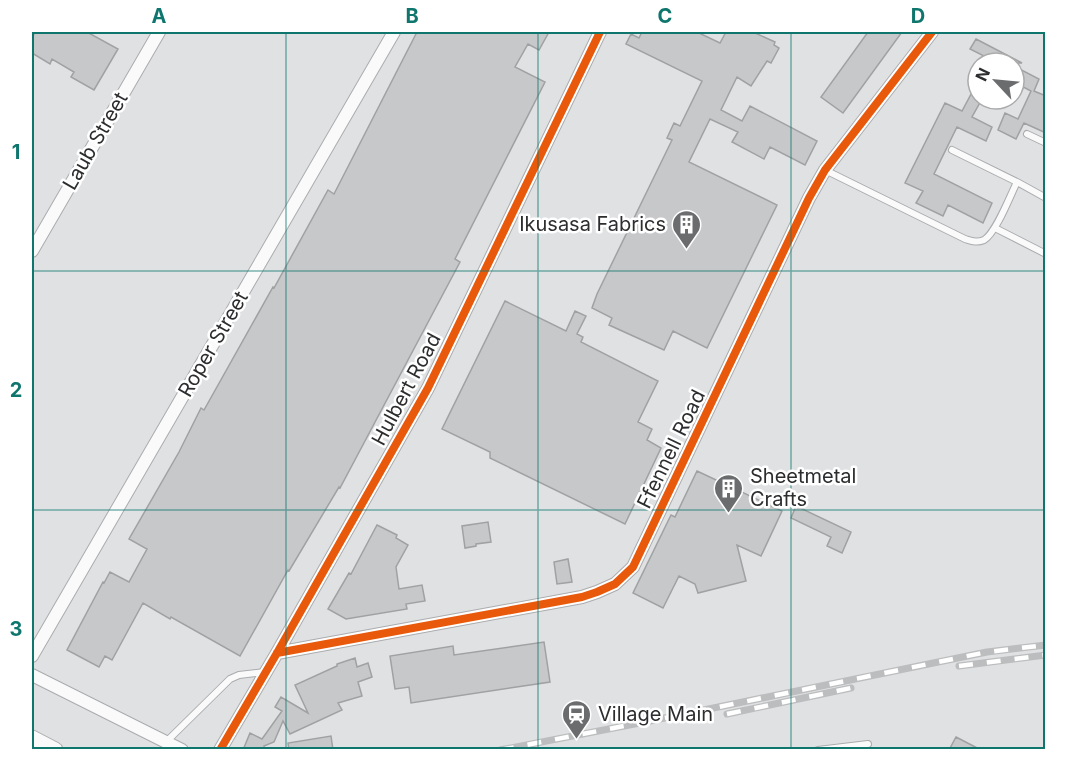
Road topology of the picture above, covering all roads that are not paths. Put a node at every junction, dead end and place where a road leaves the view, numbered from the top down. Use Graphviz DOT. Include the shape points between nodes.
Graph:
graph roads {
  1 [pos="159,32"];
  2 [pos="394,32"];
  3 [pos="600,32"];
  4 [pos="932,32"];
  5 [pos="1027,134"];
  6 [pos="1046,143"];
  7 [pos="952,150"];
  8 [pos="825,171"];
  9 [pos="1017,182"];
  10 [pos="1046,198"];
  11 [pos="995,228"];
  12 [pos="32,251"];
  13 [pos="1046,254"];
  14 [pos="277,653"];
  15 [pos="32,656"];
  16 [pos="266,672"];
  17 [pos="32,675"];
  18 [pos="32,738"];
  19 [pos="166,742"];
  20 [pos="868,744"];
  21 [pos="55,750"];
  22 [pos="182,750"];
  23 [pos="220,750"];
  24 [pos="818,750"];
  1 -- 12 [label="street, Laub Street"];
  2 -- 15 [label="street, Roper Street"];
  3 -- 14 [label="street, Hulbert Road" via="428,388"];
  4 -- 8 [label="street, Ffennell Road"];
  5 -- 6 [label="lane"];
  7 -- 9 [label="lane"];
  8 -- 11 [label="lane" via="965,239 982,241"];
  8 -- 14 [label="street, Ffennell Road" via="633,567 615,585 582,597"];
  9 -- 10 [label="lane"];
  9 -- 11 [label="lane"];
  11 -- 13 [label="lane"];
  14 -- 16 [label="street, Hulbert Road"];
  16 -- 19 [label="lane" via="230,679"];
  16 -- 23 [label="street, Hulbert Road"];
  17 -- 19 [label="street"];
  18 -- 21 [label="street"];
  19 -- 22 [label="street"];
  20 -- 24 [label="lane"];
}
